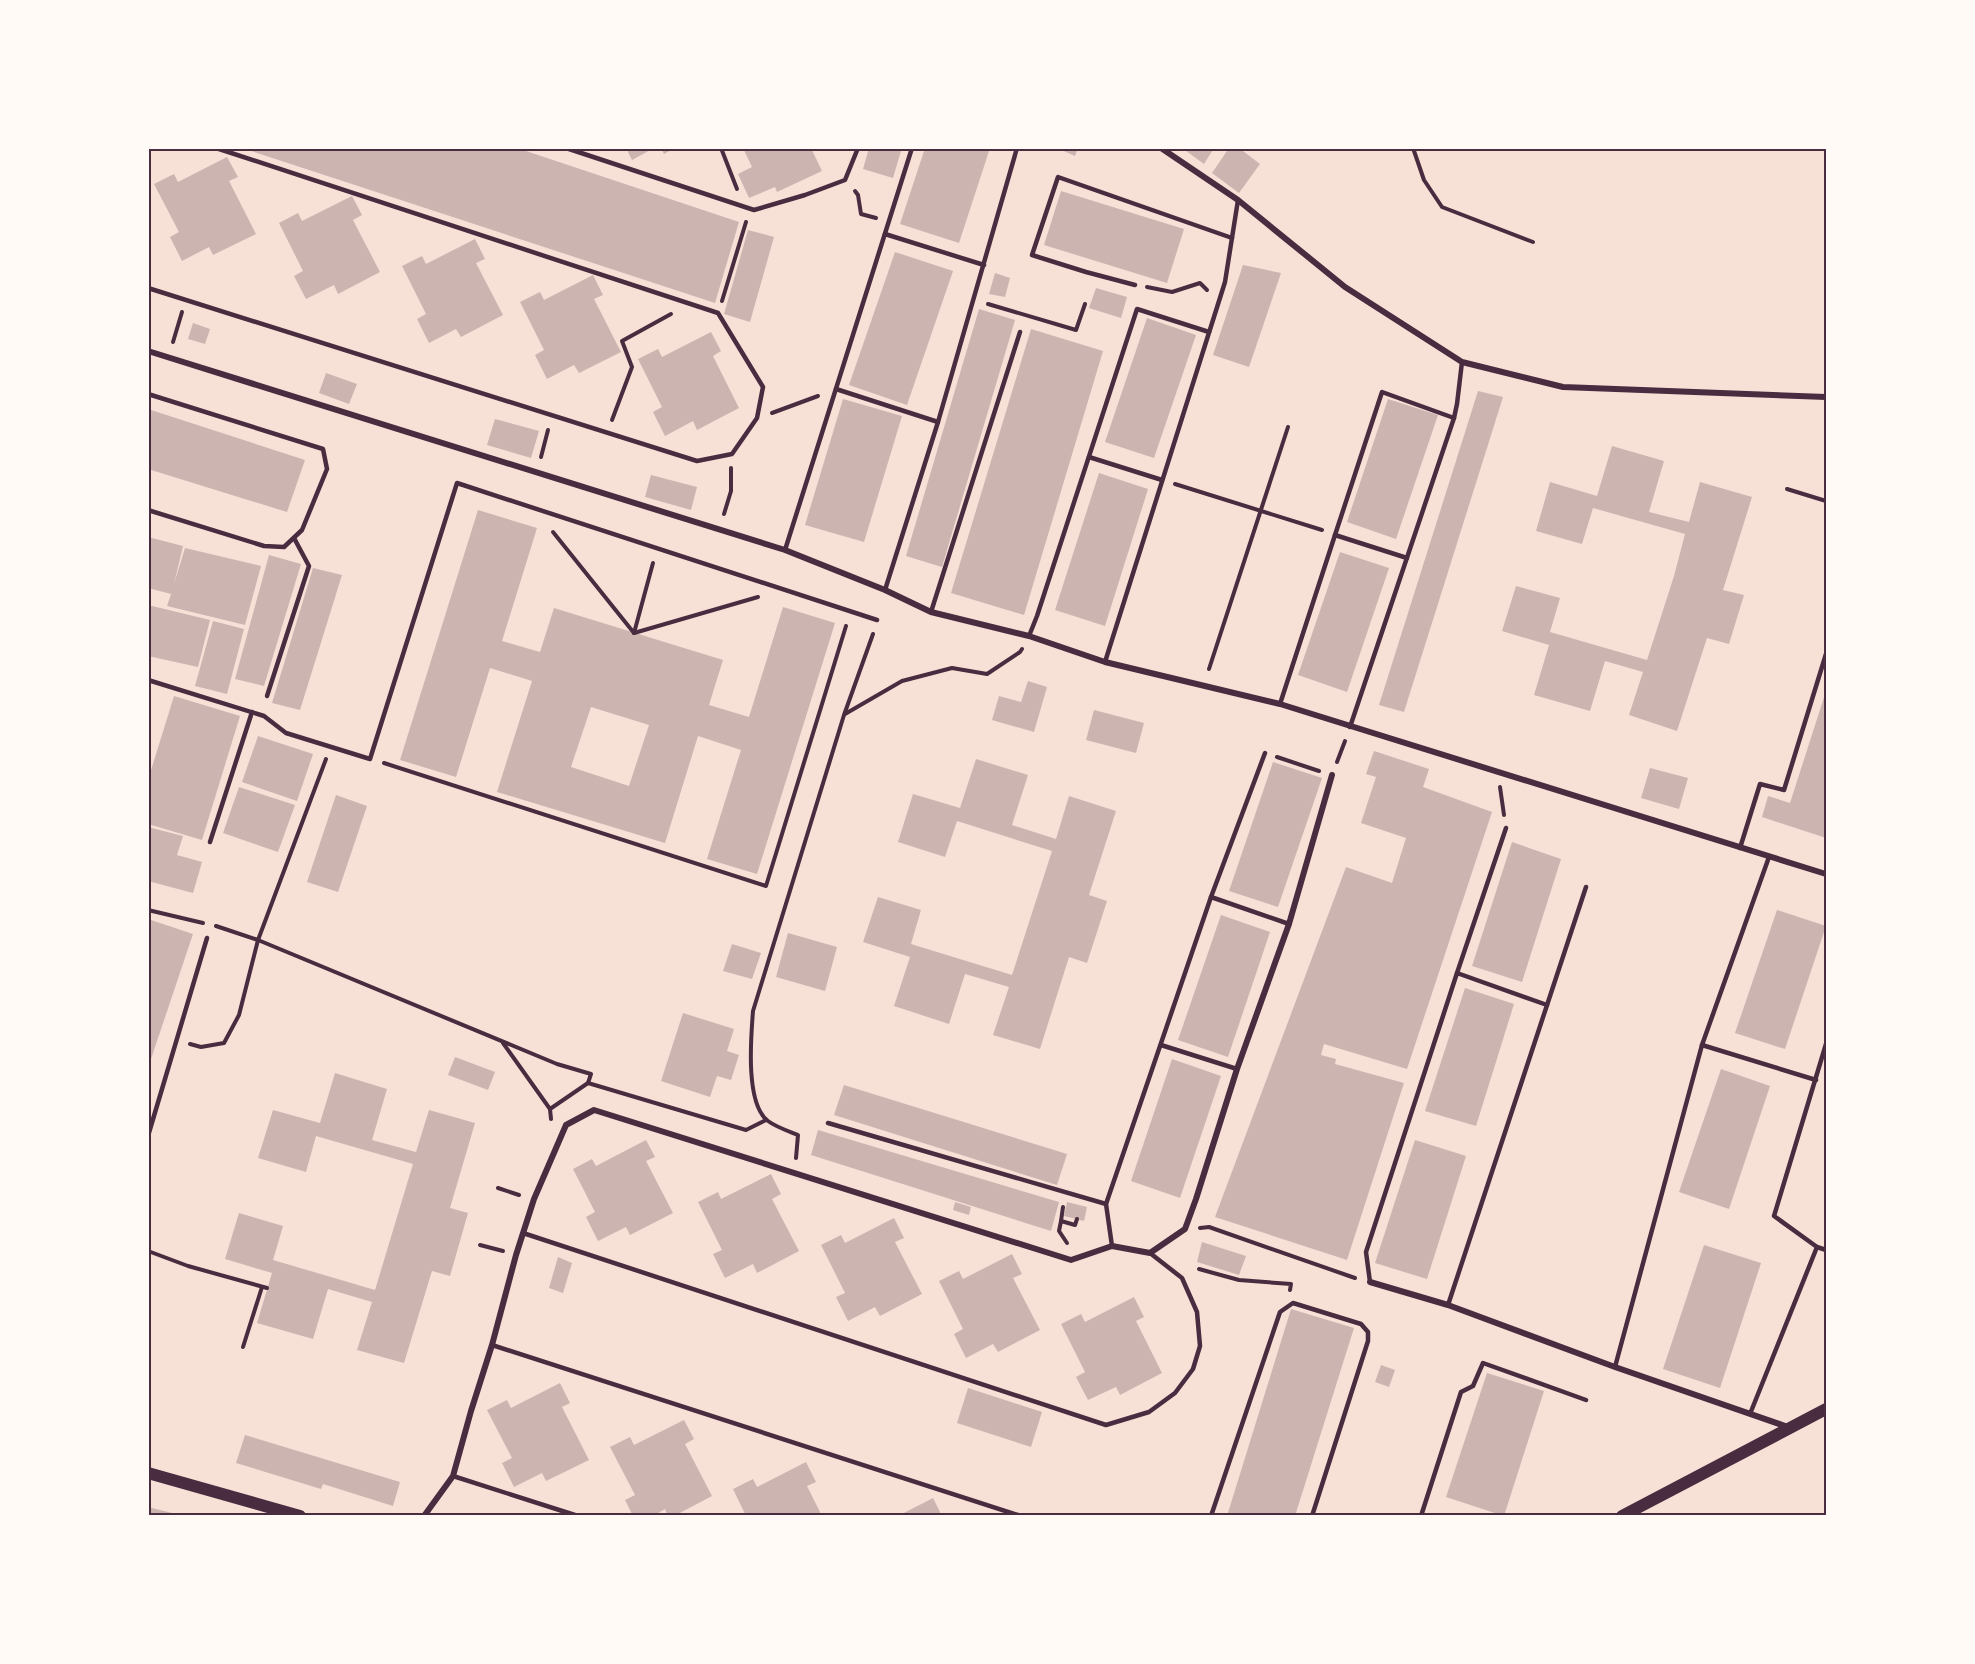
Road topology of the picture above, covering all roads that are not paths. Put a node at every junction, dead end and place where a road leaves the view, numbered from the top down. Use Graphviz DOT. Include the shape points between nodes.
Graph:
graph roads {
  1 [pos="216,148"];
  2 [pos="566,148"];
  3 [pos="858,148"];
  4 [pos="912,148"];
  5 [pos="1017,148"];
  6 [pos="1161,148"];
  7 [pos="1238,200"];
  8 [pos="885,234"];
  9 [pos="1232,238"];
  10 [pos="984,265"];
  11 [pos="1135,285"];
  12 [pos="148,288"];
  13 [pos="1020,332"];
  14 [pos="1209,332"];
  15 [pos="148,351"];
  16 [pos="1462,362"];
  17 [pos="836,389"];
  18 [pos="148,394"];
  19 [pos="1827,397"];
  20 [pos="1454,418"];
  21 [pos="938,422"];
  22 [pos="1089,457"];
  23 [pos="1162,480"];
  24 [pos="148,510"];
  25 [pos="1335,535"];
  26 [pos="294,538"];
  27 [pos="785,550"];
  28 [pos="1407,558"];
  29 [pos="885,590"];
  30 [pos="931,612"];
  31 [pos="877,620"];
  32 [pos="1029,636"];
  33 [pos="1827,654"];
  34 [pos="1105,662"];
  35 [pos="148,680"];
  36 [pos="267,696"];
  37 [pos="1280,704"];
  38 [pos="252,712"];
  39 [pos="1350,727"];
  40 [pos="1265,753"];
  41 [pos="1332,775"];
  42 [pos="1506,828"];
  43 [pos="210,842"];
  44 [pos="1740,848"];
  45 [pos="1769,857"];
  46 [pos="1827,874"];
  47 [pos="1586,887"];
  48 [pos="1211,897"];
  49 [pos="1289,924"];
  50 [pos="207,938"];
  51 [pos="1457,973"];
  52 [pos="1547,1005"];
  53 [pos="1827,1044"];
  54 [pos="1161,1045"];
  55 [pos="1702,1045"];
  56 [pos="1237,1069"];
  57 [pos="1815,1080"];
  58 [pos="828,1123"];
  59 [pos="148,1136"];
  60 [pos="1106,1204"];
  61 [pos="523,1233"];
  62 [pos="1112,1246"];
  63 [pos="1817,1247"];
  64 [pos="1827,1250"];
  65 [pos="1150,1253"];
  66 [pos="1370,1282"];
  67 [pos="1448,1305"];
  68 [pos="492,1345"];
  69 [pos="1616,1367"];
  70 [pos="1586,1400"];
  71 [pos="1827,1409"];
  72 [pos="1750,1414"];
  73 [pos="1788,1427"];
  74 [pos="148,1473"];
  75 [pos="453,1476"];
  76 [pos="300,1515"];
  77 [pos="424,1515"];
  78 [pos="578,1515"];
  79 [pos="1021,1515"];
  80 [pos="1211,1515"];
  81 [pos="1312,1515"];
  82 [pos="1421,1515"];
  83 [pos="1622,1515"];
  1 -- 12 [label="lane" via="718,313 763,387 757,418 732,454 697,461"];
  2 -- 3 [label="lane" via="754,210 845,180"];
  4 -- 8 [label="lane"];
  5 -- 10 [label="lane"];
  6 -- 7 [label="street"];
  7 -- 9 [label="lane"];
  7 -- 16 [label="street" via="1345,287"];
  8 -- 10 [label="lane"];
  8 -- 17 [label="lane"];
  9 -- 11 [label="lane" via="1059,177 1032,255"];
  9 -- 14 [label="lane" via="1225,282"];
  10 -- 21 [label="lane"];
  13 -- 30 [label="lane"];
  14 -- 22 [label="lane" via="1137,309"];
  14 -- 23 [label="lane"];
  15 -- 27 [label="street"];
  16 -- 19 [label="street" via="1563,387"];
  16 -- 20 [label="lane"];
  17 -- 21 [label="lane"];
  17 -- 27 [label="lane"];
  18 -- 26 [label="lane" via="323,449 327,470 302,530"];
  20 -- 25 [label="lane" via="1382,392"];
  20 -- 28 [label="lane"];
  21 -- 29 [label="lane"];
  22 -- 23 [label="lane"];
  22 -- 32 [label="lane"];
  23 -- 34 [label="lane"];
  24 -- 26 [label="lane" via="264,546 284,547"];
  25 -- 28 [label="lane"];
  25 -- 37 [label="lane"];
  26 -- 36 [label="lane" via="309,566"];
  27 -- 29 [label="street"];
  28 -- 39 [label="lane"];
  29 -- 30 [label="street"];
  30 -- 32 [label="street"];
  31 -- 38 [label="lane" via="458,483 370,759 286,732"];
  32 -- 34 [label="street"];
  33 -- 44 [label="lane" via="1784,790 1760,784"];
  34 -- 37 [label="street"];
  35 -- 38 [label="lane"];
  37 -- 39 [label="street"];
  38 -- 43 [label="lane"];
  39 -- 44 [label="street"];
  40 -- 48 [label="lane"];
  41 -- 49 [label="street"];
  42 -- 51 [label="lane"];
  44 -- 45 [label="street"];
  45 -- 46 [label="street"];
  45 -- 55 [label="lane"];
  47 -- 52 [label="lane"];
  48 -- 49 [label="lane"];
  48 -- 54 [label="lane"];
  49 -- 56 [label="street"];
  50 -- 59 [label="lane"];
  51 -- 52 [label="lane"];
  51 -- 66 [label="lane" via="1366,1252"];
  52 -- 67 [label="lane"];
  53 -- 57 [label="lane"];
  54 -- 56 [label="lane"];
  54 -- 60 [label="lane"];
  55 -- 57 [label="lane"];
  55 -- 69 [label="lane"];
  56 -- 65 [label="street" via="1185,1229"];
  57 -- 63 [label="lane" via="1774,1216"];
  58 -- 60 [label="lane"];
  60 -- 62 [label="lane"];
  61 -- 62 [label="street" via="566,1125 594,1110 1071,1260"];
  61 -- 65 [label="lane" via="1106,1425 1149,1412 1174,1393 1194,1369 1200,1346 1197,1312 1182,1278"];
  61 -- 68 [label="street"];
  62 -- 65 [label="street"];
  63 -- 64 [label="lane"];
  63 -- 72 [label="lane"];
  66 -- 67 [label="street"];
  67 -- 69 [label="street"];
  68 -- 75 [label="street"];
  68 -- 79 [label="lane"];
  69 -- 72 [label="street"];
  70 -- 82 [label="lane" via="1483,1363 1473,1386 1461,1392"];
  71 -- 73 [label="main road"];
  72 -- 73 [label="street"];
  73 -- 83 [label="main road"];
  74 -- 76 [label="main road"];
  75 -- 77 [label="street"];
  75 -- 78 [label="lane"];
  80 -- 81 [label="lane" via="1280,1312 1293,1303 1361,1324 1368,1332"];
}
